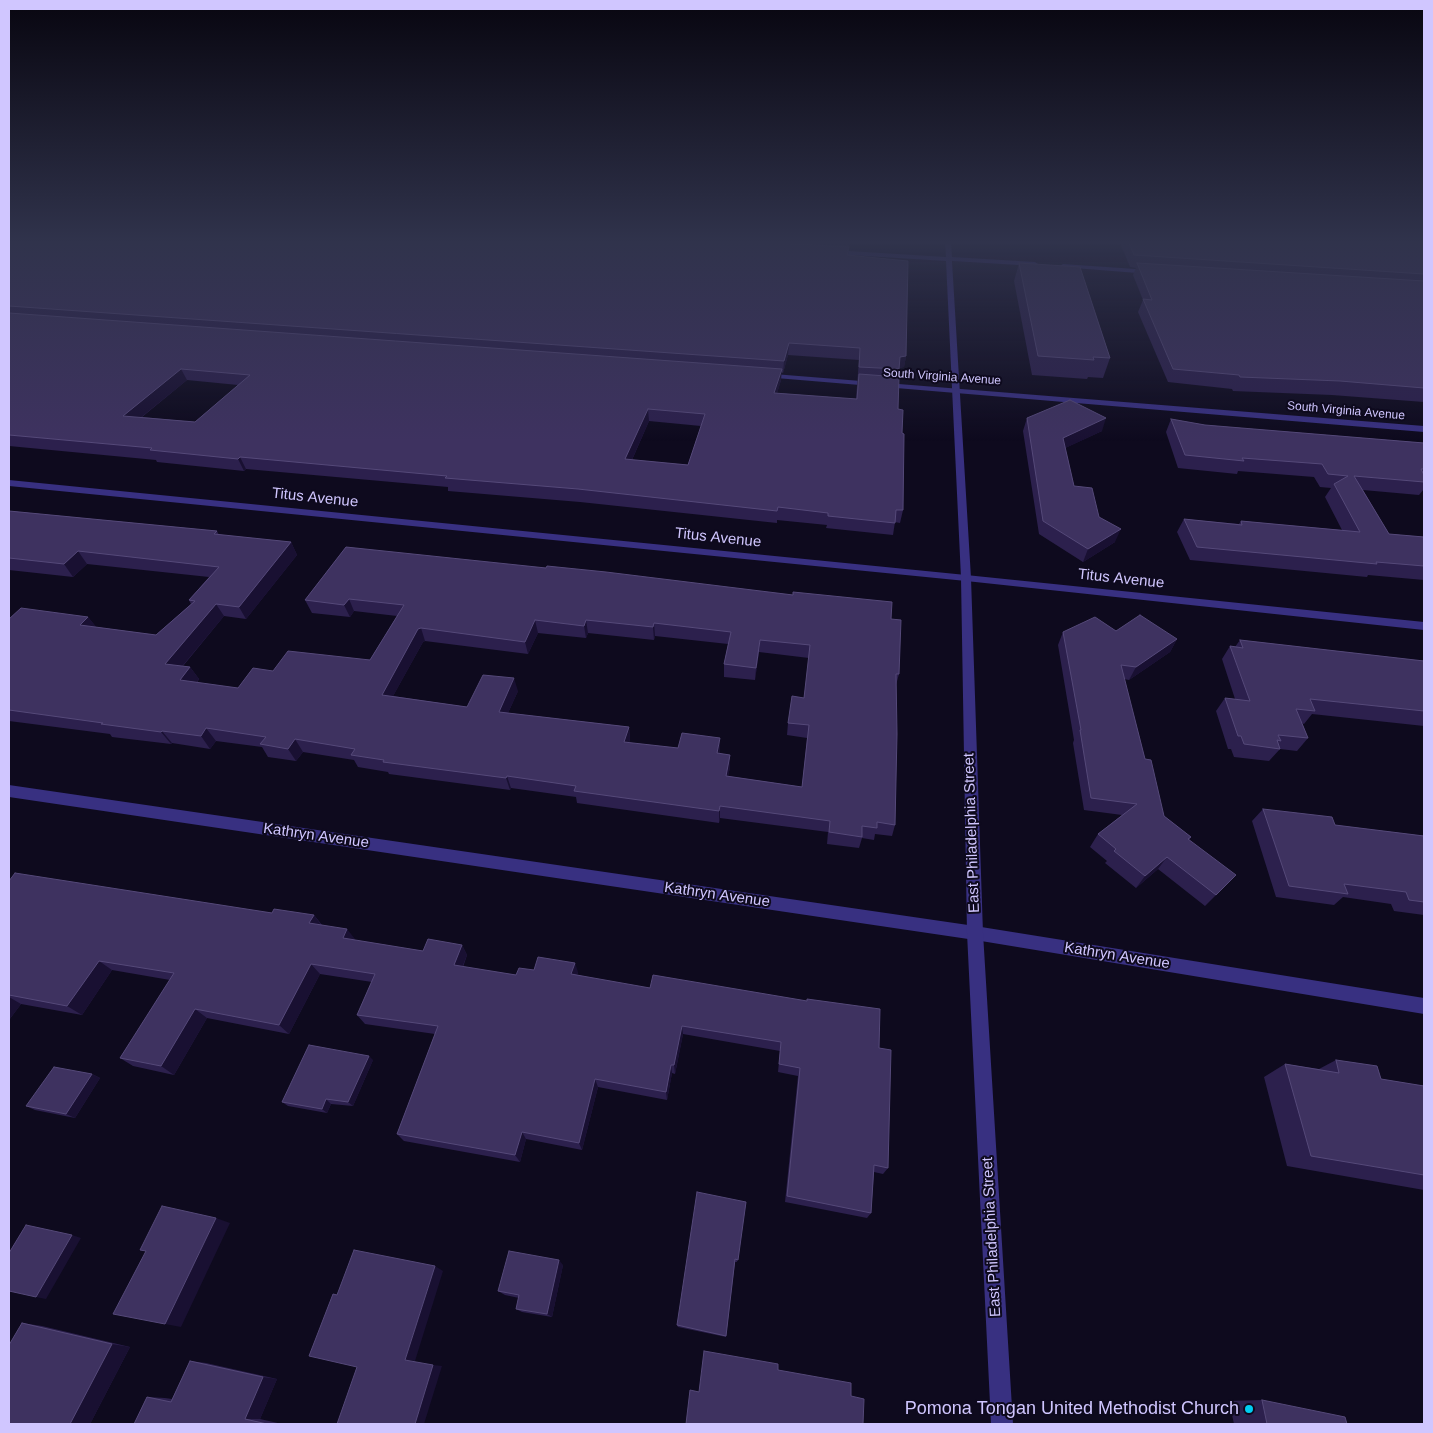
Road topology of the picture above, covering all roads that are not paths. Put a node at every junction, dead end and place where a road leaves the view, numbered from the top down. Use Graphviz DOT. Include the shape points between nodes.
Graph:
graph roads {
  1 [pos="952,308"];
  2 [pos="756,375"];
  3 [pos="956,389"];
  4 [pos="1424,429"];
  5 [pos="9,483"];
  6 [pos="966,578"];
  7 [pos="1424,626"];
  8 [pos="9,791"];
  9 [pos="975,933"];
  10 [pos="1424,1006"];
  11 [pos="1002,1424"];
  1 -- 3 [label="street, East Philadelphia Street"];
  2 -- 3 [label="street, South Virginia Avenue"];
  3 -- 4 [label="street, South Virginia Avenue"];
  3 -- 6 [label="street, East Philadelphia Street"];
  5 -- 6 [label="street, Titus Avenue"];
  6 -- 7 [label="street, Titus Avenue"];
  6 -- 9 [label="street, East Philadelphia Street"];
  8 -- 9 [label="street, Kathryn Avenue"];
  9 -- 10 [label="street, Kathryn Avenue"];
  9 -- 11 [label="street, East Philadelphia Street"];
}
